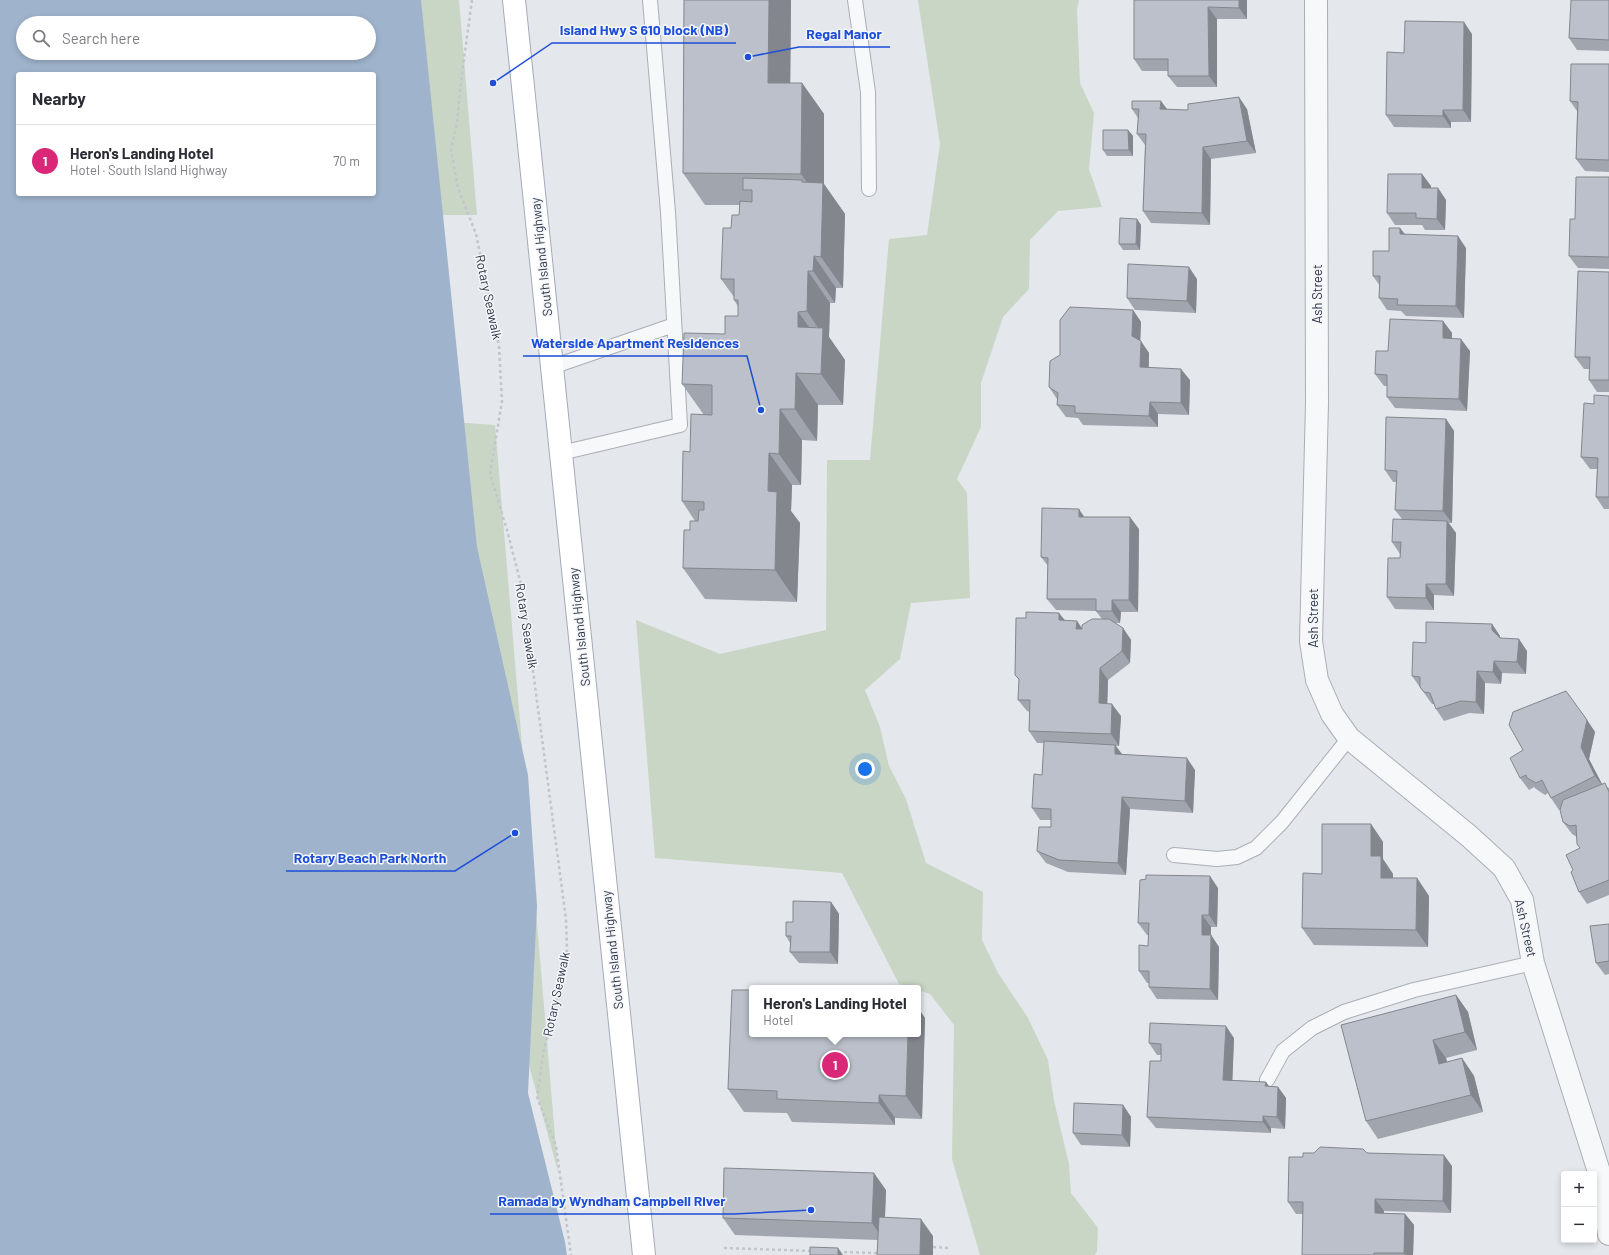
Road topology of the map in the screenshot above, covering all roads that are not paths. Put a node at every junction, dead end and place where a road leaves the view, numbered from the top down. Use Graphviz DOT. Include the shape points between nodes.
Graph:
graph roads {
  1 [pos="514,0"];
  2 [pos="650,0"];
  3 [pos="855,0"];
  4 [pos="1316,0"];
  5 [pos="868,189"];
  6 [pos="674,325"];
  7 [pos="552,367"];
  8 [pos="561,453"];
  9 [pos="1349,738"];
  10 [pos="1174,855"];
  11 [pos="1533,963"];
  12 [pos="1267,1080"];
  13 [pos="1609,1234"];
  14 [pos="644,1255"];
  1 -- 7 [label="main road, South Island Highway"];
  2 -- 6 [label="lane" via="668,212"];
  3 -- 5 [label="lane" via="868,92"];
  4 -- 9 [label="street, Ash Street" via="1317,403 1311,641 1317,680 1332,714"];
  6 -- 7 [label="lane"];
  6 -- 8 [label="lane" via="680,425"];
  7 -- 8 [label="main road, South Island Highway"];
  8 -- 14 [label="main road, South Island Highway"];
  9 -- 10 [label="lane" via="1282,822 1256,848 1237,857 1217,859"];
  9 -- 11 [label="street, Ash Street" via="1469,836 1504,868 1522,900"];
  11 -- 12 [label="lane" via="1414,990 1344,1012 1312,1028 1284,1051"];
  11 -- 13 [label="street, Ash Street" via="1600,1174"];
}
